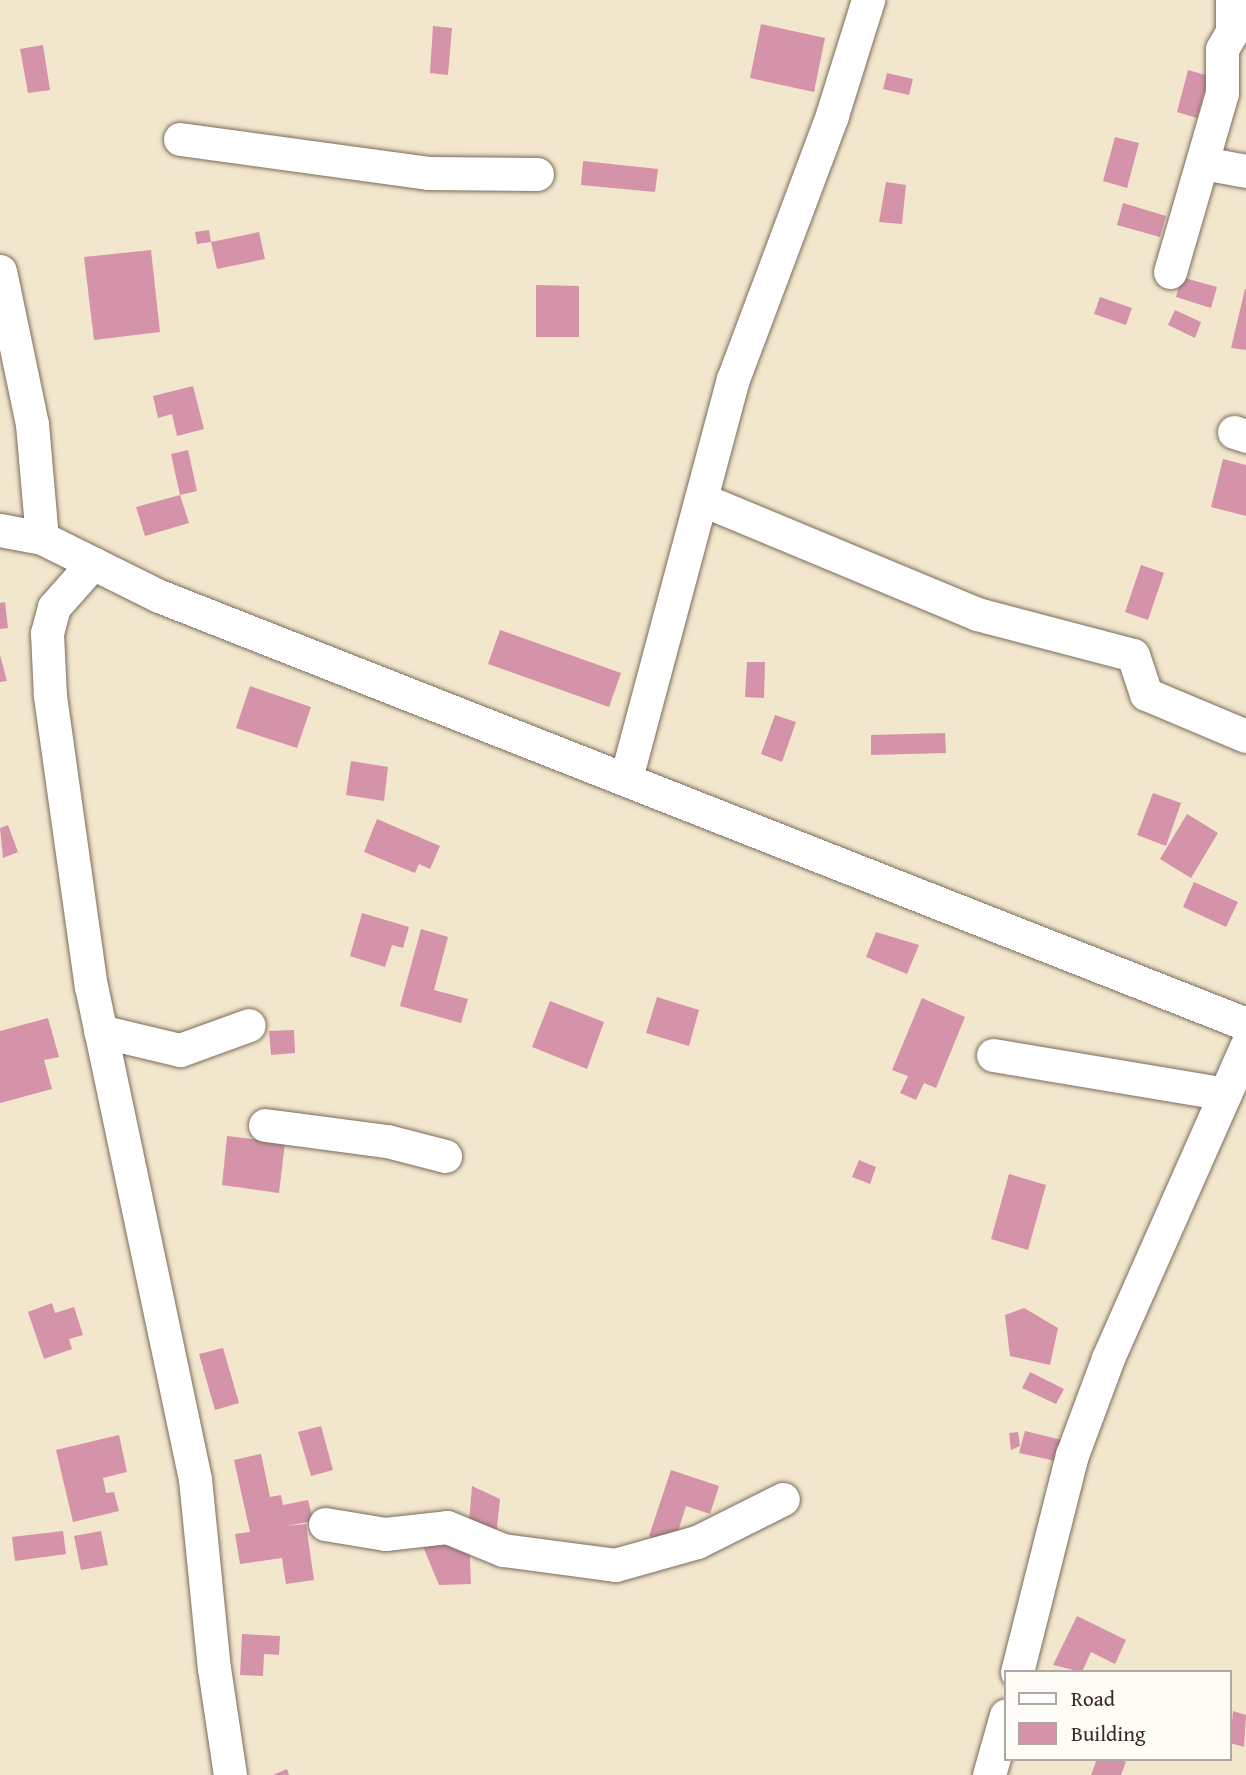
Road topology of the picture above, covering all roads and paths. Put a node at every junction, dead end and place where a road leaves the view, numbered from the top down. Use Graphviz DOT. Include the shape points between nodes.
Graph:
graph roads {
  1 [pos="868,0"];
  2 [pos="1232,0"];
  3 [pos="180,139"];
  4 [pos="1203,163"];
  5 [pos="1246,171"];
  6 [pos="537,174"];
  7 [pos="0,271"];
  8 [pos="1170,272"];
  9 [pos="12,374"];
  10 [pos="701,499"];
  11 [pos="0,530"];
  12 [pos="42,538"];
  13 [pos="93,563"];
  14 [pos="1246,736"];
  15 [pos="626,778"];
  16 [pos="249,1024"];
  17 [pos="1246,1024"];
  18 [pos="100,1031"];
  19 [pos="1246,1046"];
  20 [pos="993,1055"];
  21 [pos="1226,1094"];
  22 [pos="265,1125"];
  23 [pos="445,1156"];
  24 [pos="783,1499"];
  25 [pos="325,1524"];
  26 [pos="1018,1670"];
  27 [pos="1004,1722"];
  28 [pos="230,1775"];
  29 [pos="989,1775"];
  1 -- 10 [label="street" via="832,115 733,379"];
  2 -- 4 [label="street" via="1232,32 1222,49 1222,93"];
  3 -- 6 [label="street" via="428,173"];
  4 -- 5 [label="street"];
  4 -- 8 [label="street" via="1189,197"];
  7 -- 9 [label="street"];
  9 -- 12 [label="street"];
  10 -- 14 [label="street" via="977,614 1133,655 1146,694"];
  10 -- 15 [label="street"];
  11 -- 12 [label="street"];
  12 -- 13 [label="street"];
  13 -- 15 [label="street" via="172,601"];
  13 -- 18 [label="street" via="54,607 47,633 50,696"];
  15 -- 17 [label="street"];
  16 -- 18 [label="street" via="180,1050"];
  18 -- 28 [label="street" via="195,1479"];
  19 -- 21 [label="street"];
  20 -- 21 [label="street"];
  21 -- 26 [label="street" via="1108,1358 1077,1443"];
  22 -- 23 [label="street" via="387,1141"];
  24 -- 25 [label="street" via="698,1542 615,1565 503,1550 447,1527 386,1534"];
  27 -- 29 [label="street"];
}
